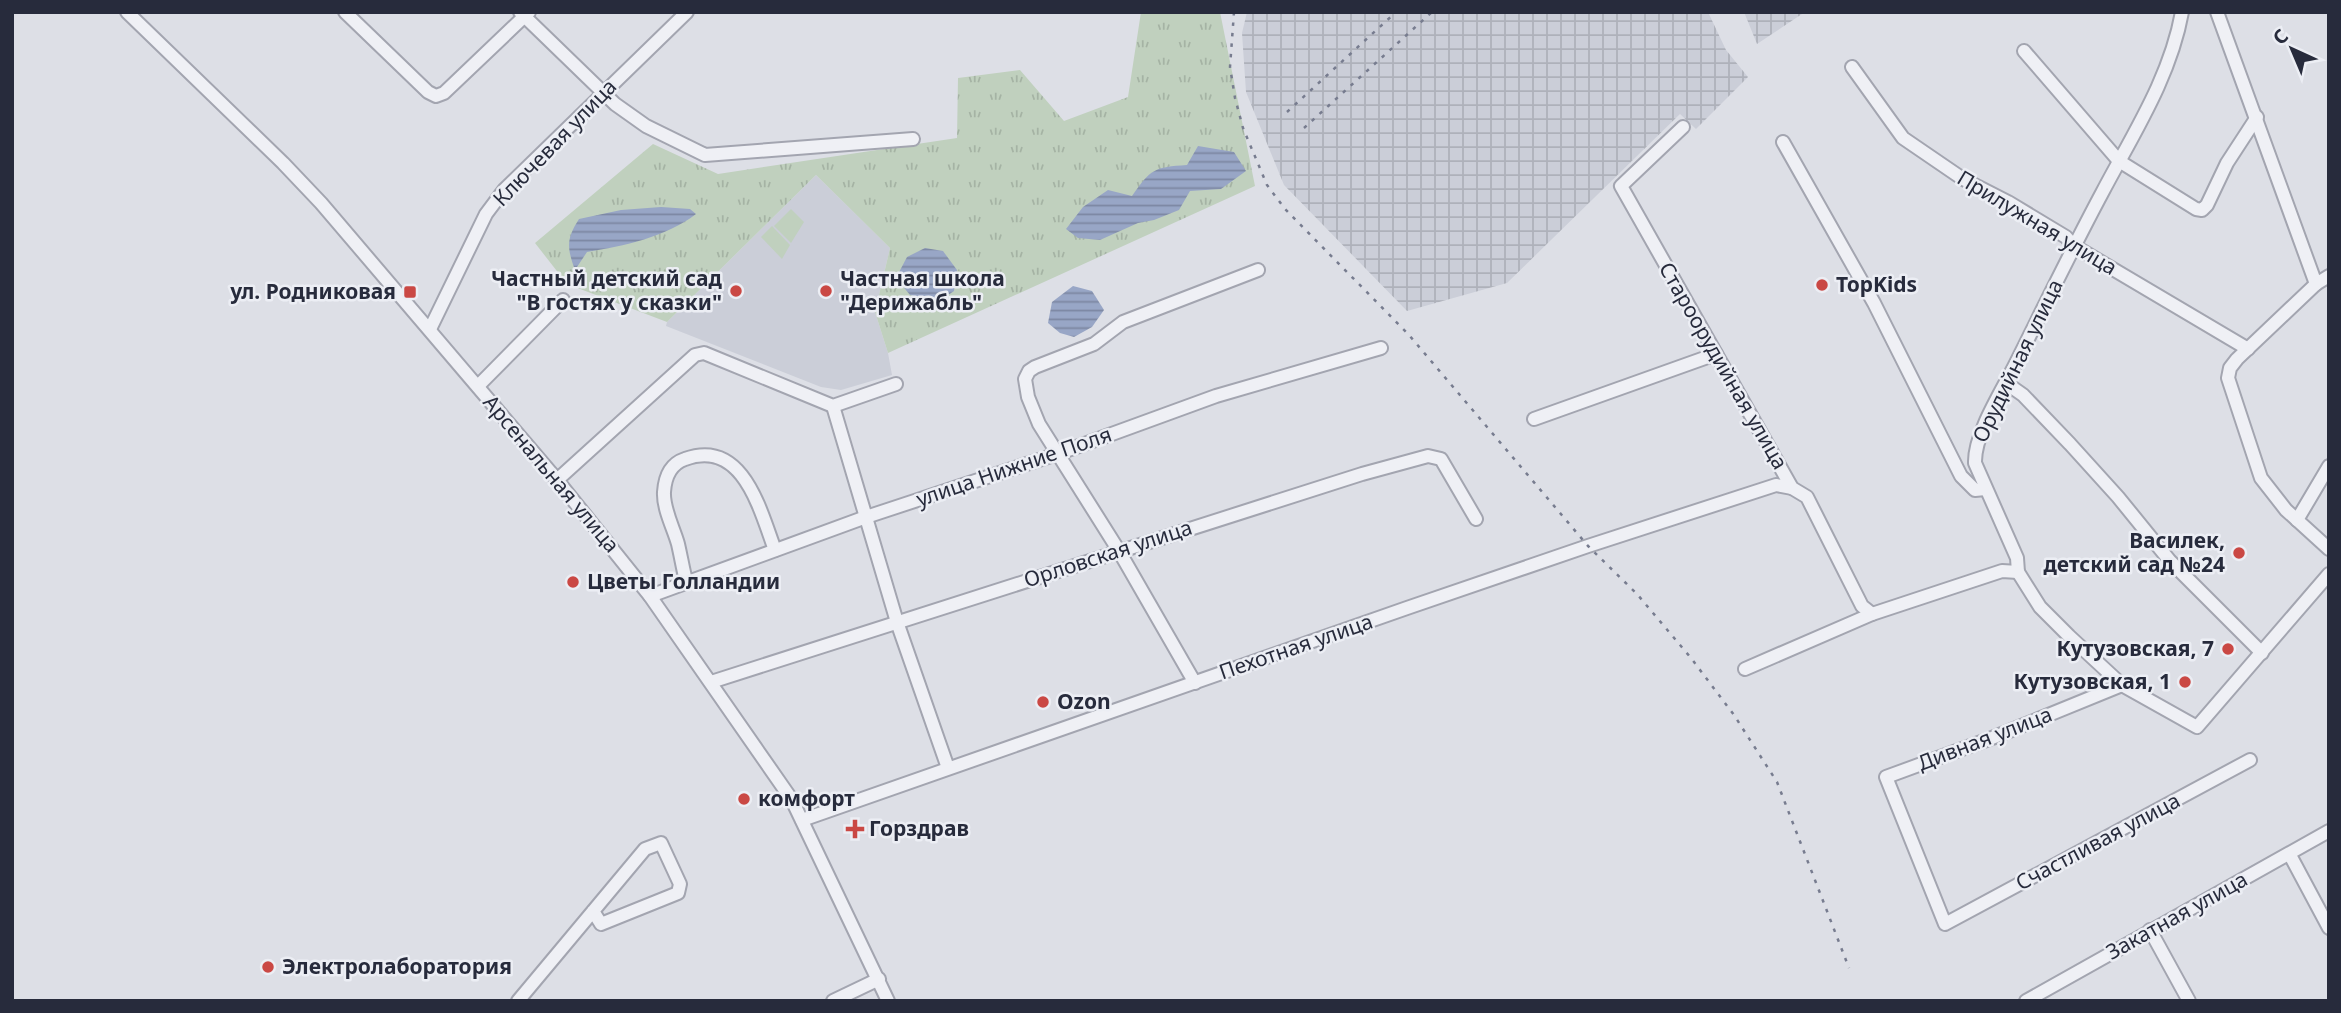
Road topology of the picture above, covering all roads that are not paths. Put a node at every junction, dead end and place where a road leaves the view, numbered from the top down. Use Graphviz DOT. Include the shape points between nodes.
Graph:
graph roads {
  1 [pos="127,12"];
  2 [pos="345,12"];
  3 [pos="687,12"];
  4 [pos="2182,12"];
  5 [pos="2217,12"];
  6 [pos="525,14"];
  7 [pos="2024,51"];
  8 [pos="1853,67"];
  9 [pos="603,93"];
  10 [pos="2257,117"];
  11 [pos="1682,127"];
  12 [pos="913,139"];
  13 [pos="1783,142"];
  14 [pos="2119,161"];
  15 [pos="2074,246"];
  16 [pos="1258,270"];
  17 [pos="2325,280"];
  18 [pos="563,300"];
  19 [pos="430,329"];
  20 [pos="1381,348"];
  21 [pos="2248,349"];
  22 [pos="1716,354"];
  23 [pos="2006,383"];
  24 [pos="896,384"];
  25 [pos="478,386"];
  26 [pos="833,406"];
  27 [pos="1534,419"];
  28 [pos="1057,454"];
  29 [pos="2329,466"];
  30 [pos="557,480"];
  31 [pos="1792,488"];
  32 [pos="1985,489"];
  33 [pos="866,517"];
  34 [pos="1476,519"];
  35 [pos="2297,520"];
  36 [pos="2329,548"];
  37 [pos="775,550"];
  38 [pos="1119,551"];
  39 [pos="2018,572"];
  40 [pos="2329,574"];
  41 [pos="686,581"];
  42 [pos="650,596"];
  43 [pos="1872,614"];
  44 [pos="897,622"];
  45 [pos="2262,653"];
  46 [pos="1745,669"];
  47 [pos="710,682"];
  48 [pos="1195,682"];
  49 [pos="2122,685"];
  50 [pos="2250,760"];
  51 [pos="948,768"];
  52 [pos="802,820"];
  53 [pos="2329,831"];
  54 [pos="2290,855"];
  55 [pos="593,911"];
  56 [pos="1945,924"];
  57 [pos="2329,928"];
  58 [pos="2150,930"];
  59 [pos="879,979"];
  60 [pos="2051,995"];
  61 [pos="518,1001"];
  62 [pos="833,1001"];
  63 [pos="888,1001"];
  64 [pos="2026,1001"];
  65 [pos="2189,1001"];
  1 -- 19 [label="street, Арсенальная улица" via="283,163"];
  2 -- 6 [label="street" via="436,96"];
  3 -- 9 [label="street, Ключевая улица"];
  4 -- 14 [label="street, Орудийная улица" via="2163,79"];
  5 -- 10 [label="street"];
  6 -- 9 [label="street"];
  7 -- 14 [label="street"];
  8 -- 15 [label="street, Прилужная улица" via="1903,138"];
  9 -- 12 [label="street" via="646,126 705,155"];
  9 -- 19 [label="street, Ключевая улица" via="504,190 486,214"];
  10 -- 14 [label="street" via="2202,210"];
  10 -- 17 [label="street"];
  11 -- 22 [label="street, Староорудийная улица" via="1621,186"];
  13 -- 32 [label="street" via="1874,303 1961,477 1975,490"];
  14 -- 15 [label="street, Орудийная улица"];
  15 -- 21 [label="street, Прилужная улица"];
  15 -- 23 [label="street, Орудийная улица"];
  16 -- 28 [label="street" via="1123,322 1094,344 1028,371 1028,397"];
  17 -- 21 [label="street"];
  18 -- 25 [label="street"];
  19 -- 25 [label="street, Арсенальная улица"];
  20 -- 28 [label="street, улица Нижние Поля" via="1216,396"];
  21 -- 35 [label="street" via="2230,368 2228,378 2260,478"];
  22 -- 27 [label="street"];
  22 -- 31 [label="street, Староорудийная улица"];
  23 -- 32 [label="street, Орудийная улица" via="1975,452"];
  23 -- 45 [label="street" via="2070,444 2170,561"];
  24 -- 26 [label="street"];
  25 -- 30 [label="street, Арсенальная улица"];
  26 -- 30 [label="street" via="704,354 695,355"];
  26 -- 33 [label="street"];
  28 -- 33 [label="street, улица Нижние Поля"];
  28 -- 38 [label="street"];
  29 -- 35 [label="street"];
  30 -- 42 [label="street, Арсенальная улица"];
  31 -- 43 [label="street, Староорудийная улица" via="1807,498 1862,606"];
  31 -- 48 [label="street, Пехотная улица" via="1776,485 1588,546"];
  32 -- 39 [label="street, Орудийная улица" via="2017,558"];
  33 -- 37 [label="street, улица Нижние Поля"];
  33 -- 44 [label="street"];
  34 -- 38 [label="street, Орловская улица" via="1441,459 1428,456"];
  35 -- 36 [label="street"];
  37 -- 41 [label="street, улица Нижние Поля"];
  37 -- 41 [label="street" via="753,489 735,467 714,456 695,455 677,461 667,473 663,496"];
  38 -- 44 [label="street, Орловская улица"];
  38 -- 48 [label="street"];
  39 -- 43 [label="street" via="2002,571"];
  39 -- 49 [label="street, Орудийная улица" via="2040,607"];
  40 -- 45 [label="street"];
  41 -- 42 [label="street, улица Нижние Поля"];
  42 -- 47 [label="street, Арсенальная улица"];
  43 -- 46 [label="street"];
  44 -- 47 [label="street, Орловская улица"];
  44 -- 51 [label="street"];
  45 -- 49 [label="street, Орудийная улица" via="2197,727"];
  47 -- 52 [label="street, Арсенальная улица"];
  48 -- 51 [label="street, Пехотная улица"];
  49 -- 56 [label="street, Дивная улица" via="1886,777"];
  50 -- 56 [label="street, Счастливая улица"];
  51 -- 52 [label="street, Пехотная улица"];
  52 -- 59 [label="street, Арсенальная улица"];
  53 -- 54 [label="street, Закатная улица"];
  54 -- 57 [label="street"];
  54 -- 58 [label="street, Закатная улица"];
  55 -- 55 [label="street" via="601,924 678,894 680,884 662,843 645,849"];
  55 -- 61 [label="street"];
  58 -- 60 [label="street, Закатная улица"];
  58 -- 65 [label="street"];
  59 -- 62 [label="street"];
  59 -- 63 [label="street, Арсенальная улица"];
  60 -- 64 [label="street, Закатная улица"];
}
